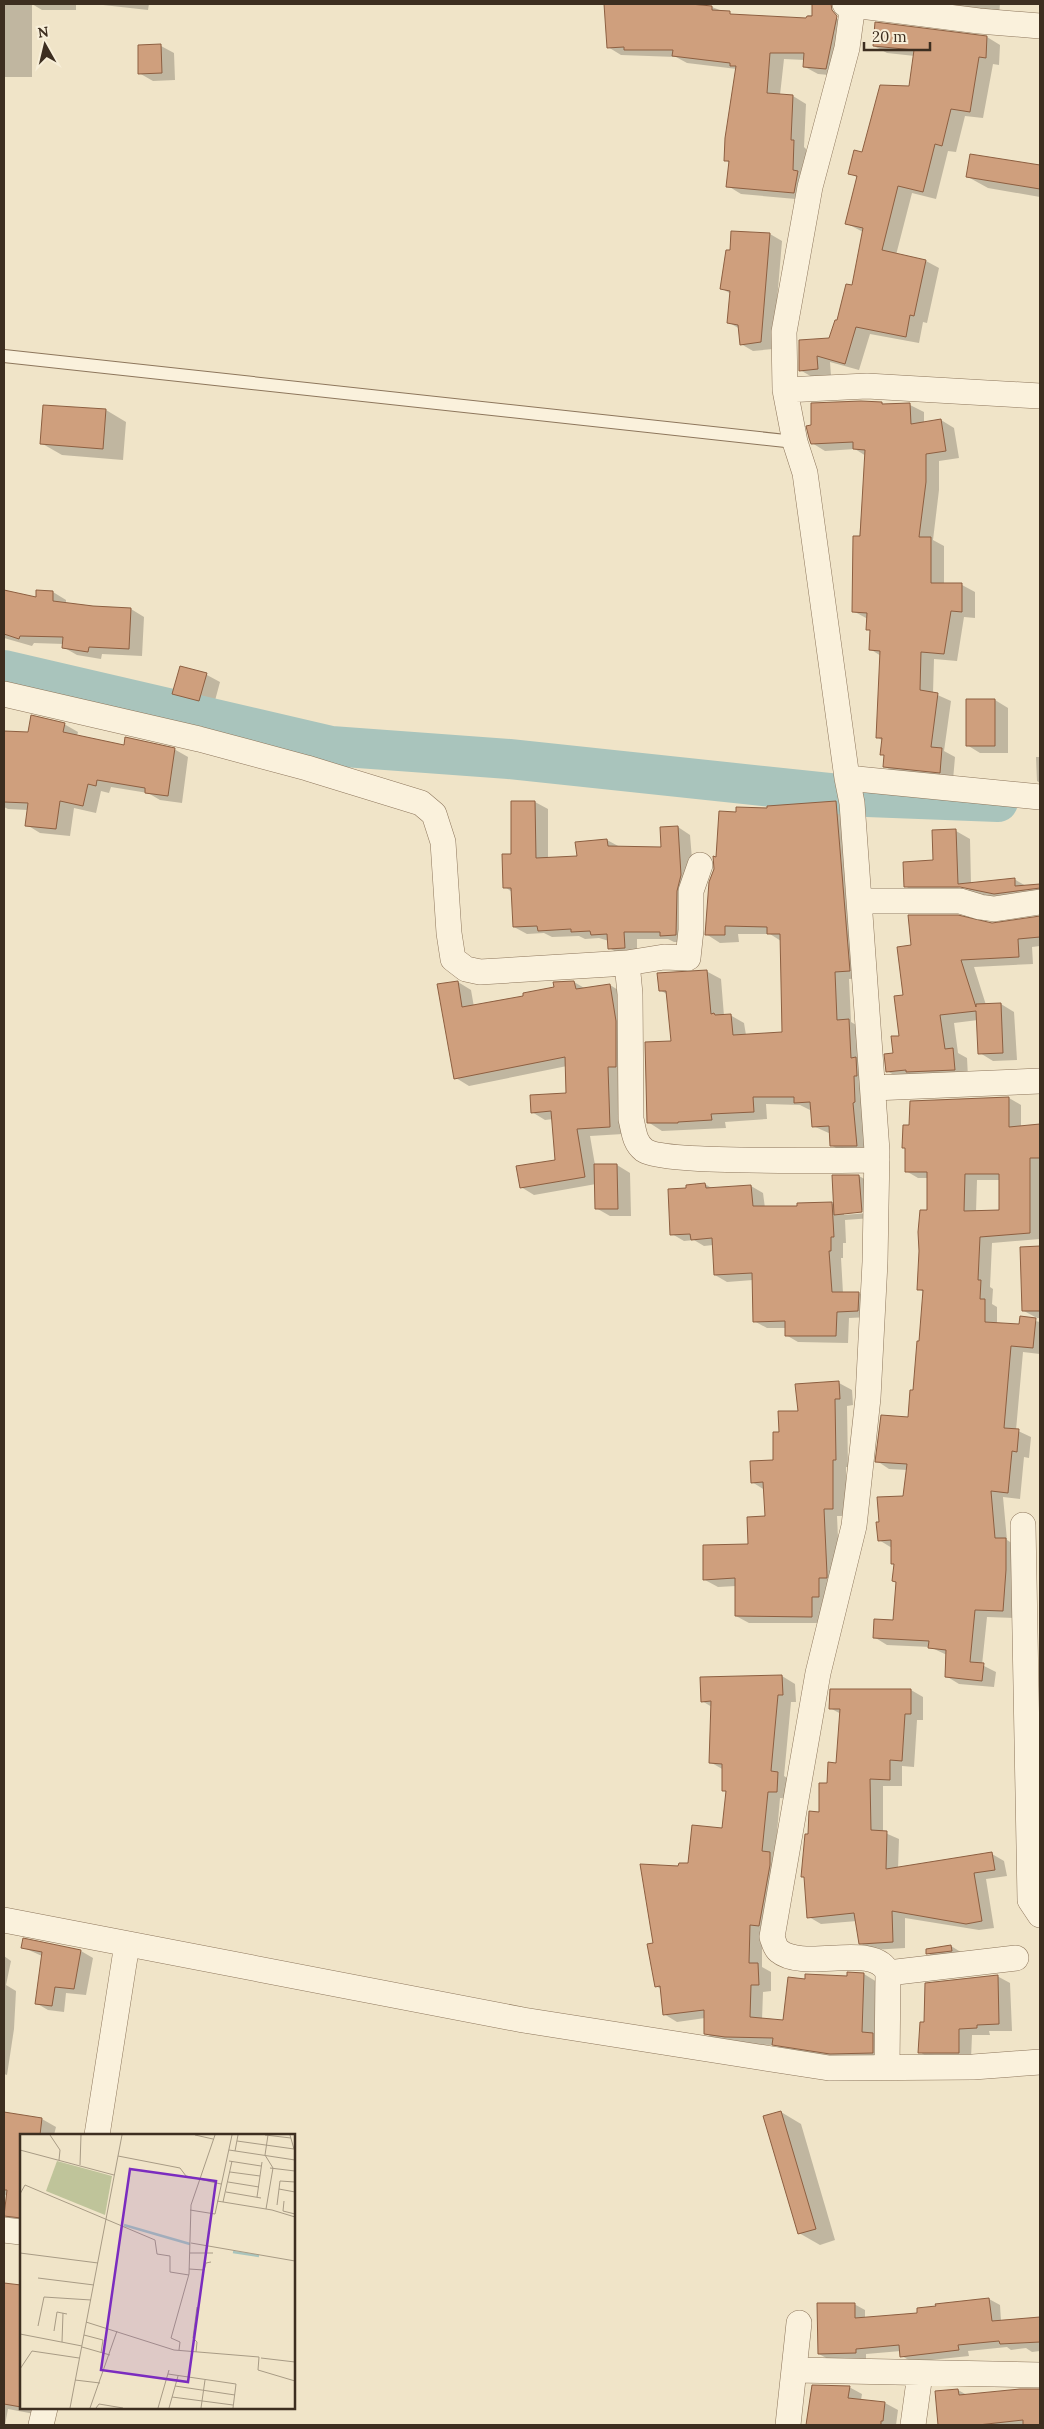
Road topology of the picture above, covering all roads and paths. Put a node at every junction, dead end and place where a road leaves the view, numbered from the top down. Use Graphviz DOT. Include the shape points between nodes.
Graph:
graph roads {
  1 [pos="850,4"];
  2 [pos="1040,26"];
  3 [pos="4,356"];
  4 [pos="786,390"];
  5 [pos="1040,396"];
  6 [pos="795,442"];
  7 [pos="4,694"];
  8 [pos="849,791"];
  9 [pos="1040,797"];
  10 [pos="700,865"];
  11 [pos="859,901"];
  12 [pos="1040,902"];
  13 [pos="627,963"];
  14 [pos="1040,1080"];
  15 [pos="873,1088"];
  16 [pos="877,1160"];
  17 [pos="1023,1525"];
  18 [pos="1040,1915"];
  19 [pos="4,1920"];
  20 [pos="127,1944"];
  21 [pos="1016,1958"];
  22 [pos="888,1973"];
  23 [pos="1040,2062"];
  24 [pos="887,2068"];
  25 [pos="97,2134"];
  26 [pos="4,2230"];
  27 [pos="20,2232"];
  28 [pos="799,2323"];
  29 [pos="796,2370"];
  30 [pos="920,2374"];
  31 [pos="1040,2375"];
  32 [pos="44,2409"];
  33 [pos="41,2425"];
  34 [pos="788,2425"];
  35 [pos="913,2425"];
  1 -- 2 [label="street"];
  1 -- 4 [label="street" via="847,48 810,187 786,323"];
  3 -- 6 [label="lane"];
  4 -- 5 [label="street" via="867,386"];
  4 -- 6 [label="street"];
  6 -- 8 [label="street" via="806,473"];
  7 -- 13 [label="street" via="199,739 421,803 434,814 443,842 453,959 466,969 480,972"];
  8 -- 9 [label="street"];
  8 -- 11 [label="street"];
  10 -- 13 [label="street" via="691,891 688,958 664,957"];
  11 -- 12 [label="street" via="960,900 994,909"];
  11 -- 15 [label="street"];
  13 -- 16 [label="street" via="632,1119 635,1139 645,1151 716,1160"];
  14 -- 15 [label="street"];
  15 -- 16 [label="street"];
  16 -- 22 [label="street" via="868,1398 854,1526 818,1673 772,1937 778,1950 791,1958 872,1959"];
  17 -- 18 [label="street" via="1030,1900"];
  19 -- 20 [label="street"];
  20 -- 24 [label="street" via="523,2020 829,2068"];
  20 -- 25 [label="street"];
  21 -- 22 [label="street"];
  22 -- 24 [label="street"];
  23 -- 24 [label="street"];
  26 -- 27 [label="street"];
  28 -- 29 [label="street"];
  29 -- 30 [label="street"];
  29 -- 34 [label="street"];
  30 -- 31 [label="street"];
  30 -- 35 [label="street"];
  32 -- 33 [label="street"];
}
